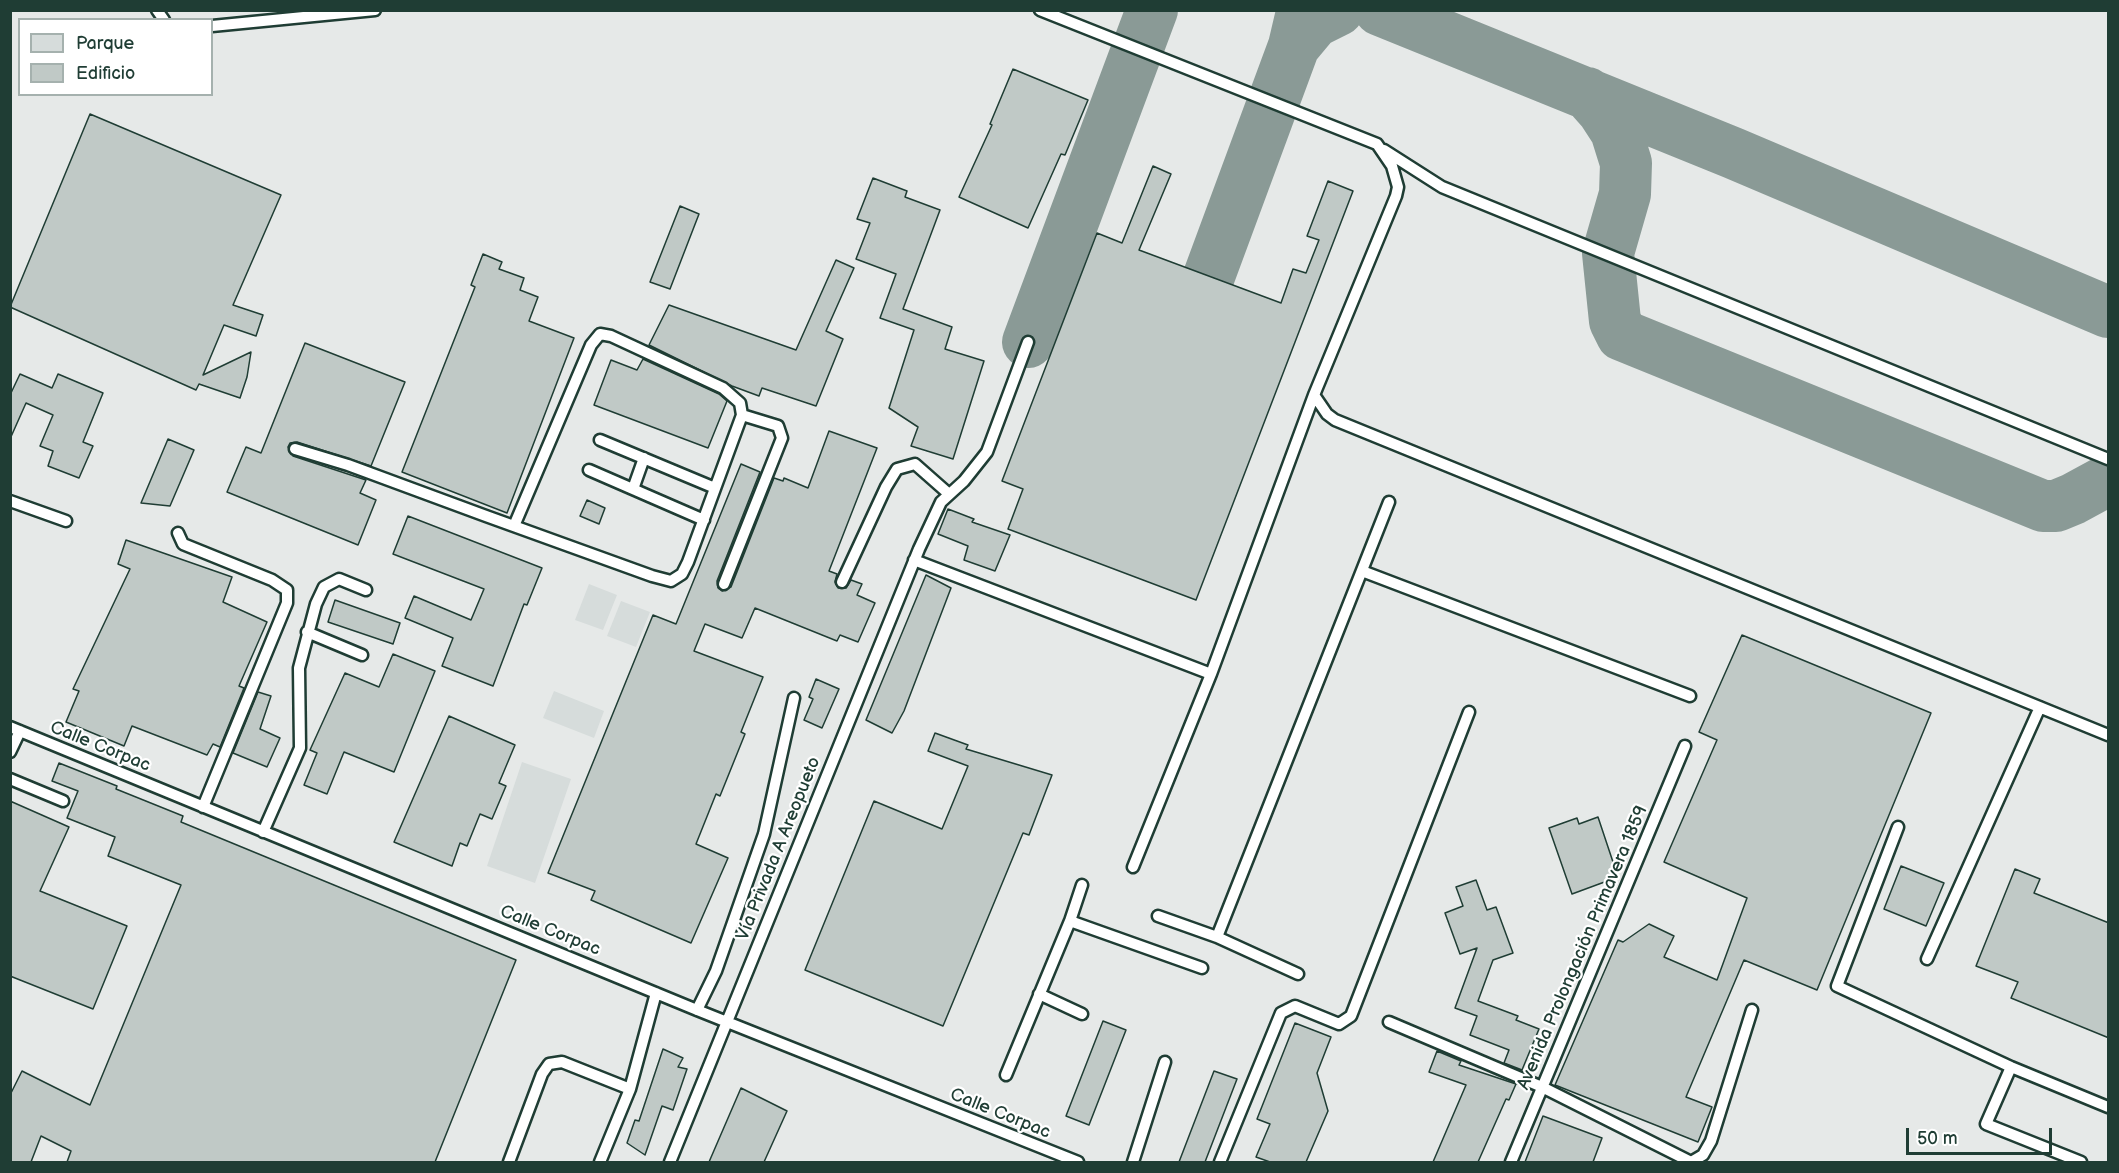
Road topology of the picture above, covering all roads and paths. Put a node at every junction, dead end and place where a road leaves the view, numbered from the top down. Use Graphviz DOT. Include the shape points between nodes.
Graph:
graph roads {
  1 [pos="375,10"];
  2 [pos="1040,10"];
  3 [pos="213,26"];
  4 [pos="1377,144"];
  5 [pos="1028,342"];
  6 [pos="1314,395"];
  7 [pos="741,415"];
  8 [pos="600,440"];
  9 [pos="295,449"];
  10 [pos="644,458"];
  11 [pos="2109,459"];
  12 [pos="590,470"];
  13 [pos="715,488"];
  14 [pos="633,489"];
  15 [pos="949,494"];
  16 [pos="10,501"];
  17 [pos="1389,502"];
  18 [pos="704,520"];
  19 [pos="66,521"];
  20 [pos="514,526"];
  21 [pos="177,533"];
  22 [pos="914,560"];
  23 [pos="1362,571"];
  24 [pos="842,582"];
  25 [pos="724,584"];
  26 [pos="366,590"];
  27 [pos="306,632"];
  28 [pos="362,655"];
  29 [pos="1211,674"];
  30 [pos="1690,696"];
  31 [pos="794,698"];
  32 [pos="2040,707"];
  33 [pos="1468,712"];
  34 [pos="15,729"];
  35 [pos="2109,735"];
  36 [pos="1685,746"];
  37 [pos="10,753"];
  38 [pos="10,779"];
  39 [pos="63,801"];
  40 [pos="203,807"];
  41 [pos="1898,827"];
  42 [pos="263,832"];
  43 [pos="1133,867"];
  44 [pos="1082,885"];
  45 [pos="1158,916"];
  46 [pos="1070,921"];
  47 [pos="1217,938"];
  48 [pos="1927,959"];
  49 [pos="1202,968"];
  50 [pos="1298,974"];
  51 [pos="656,993"];
  52 [pos="1039,994"];
  53 [pos="698,1010"];
  54 [pos="1752,1010"];
  55 [pos="1082,1014"];
  56 [pos="727,1022"];
  57 [pos="1389,1022"];
  58 [pos="1165,1062"];
  59 [pos="2011,1067"];
  60 [pos="1006,1075"];
  61 [pos="1542,1087"];
  62 [pos="630,1089"];
  63 [pos="2109,1107"];
  64 [pos="509,1162"];
  65 [pos="600,1162"];
  66 [pos="670,1162"];
  67 [pos="1078,1162"];
  68 [pos="1133,1162"];
  69 [pos="1220,1162"];
  70 [pos="1511,1162"];
  71 [pos="2081,1162"];
  1 -- 3 [label="lane"];
  2 -- 4 [label="lane"];
  4 -- 6 [label="lane" via="1396,177 1396,196"];
  4 -- 11 [label="lane" via="1442,187"];
  5 -- 15 [label="lane, Vía Privada A Areopueto" via="987,452"];
  6 -- 29 [label="lane"];
  6 -- 32 [label="lane" via="1335,420"];
  7 -- 13 [label="lane"];
  7 -- 20 [label="lane" via="740,403 723,388 600,334 591,345"];
  7 -- 25 [label="lane" via="778,426 782,438"];
  8 -- 10 [label="lane"];
  9 -- 20 [label="lane" via="487,512"];
  10 -- 13 [label="lane"];
  10 -- 14 [label="lane"];
  12 -- 14 [label="lane"];
  13 -- 18 [label="lane"];
  14 -- 18 [label="lane"];
  15 -- 22 [label="lane, Vía Privada A Areopueto" via="936,511"];
  15 -- 24 [label="lane" via="915,465 897,469"];
  16 -- 19 [label="lane"];
  17 -- 23 [label="lane"];
  18 -- 20 [label="lane" via="682,574 671,580"];
  21 -- 40 [label="lane" via="183,544 272,580 287,590 287,603"];
  22 -- 29 [label="lane"];
  22 -- 56 [label="lane, Vía Privada A Areopueto"];
  23 -- 30 [label="lane"];
  23 -- 47 [label="lane"];
  26 -- 27 [label="lane" via="339,579 324,587"];
  27 -- 28 [label="lane"];
  27 -- 42 [label="lane" via="299,668 300,748"];
  29 -- 43 [label="lane"];
  31 -- 53 [label="lane" via="765,834"];
  32 -- 35 [label="lane"];
  32 -- 48 [label="lane"];
  33 -- 69 [label="lane" via="1351,1016 1339,1024 1295,1006 1281,1013"];
  34 -- 37 [label="lane"];
  34 -- 40 [label="lane, Calle Corpac"];
  36 -- 61 [label="lane, Avenida Prolongación Primavera 1859"];
  38 -- 39 [label="lane"];
  40 -- 42 [label="lane, Calle Corpac"];
  41 -- 59 [label="lane" via="1837,987"];
  42 -- 51 [label="lane, Calle Corpac"];
  44 -- 46 [label="lane"];
  45 -- 47 [label="lane"];
  46 -- 49 [label="lane"];
  46 -- 52 [label="lane"];
  47 -- 50 [label="lane"];
  51 -- 53 [label="lane, Calle Corpac"];
  51 -- 62 [label="lane"];
  52 -- 55 [label="lane"];
  52 -- 60 [label="lane"];
  53 -- 56 [label="lane, Calle Corpac"];
  54 -- 61 [label="lane" via="1711,1141 1703,1155 1692,1162"];
  56 -- 66 [label="lane, Vía Privada A Areopueto"];
  56 -- 67 [label="lane, Calle Corpac"];
  57 -- 61 [label="lane"];
  58 -- 68 [label="lane"];
  59 -- 63 [label="lane"];
  59 -- 71 [label="lane" via="1986,1124"];
  61 -- 70 [label="lane, Avenida Prolongación Primavera 1859"];
  62 -- 64 [label="lane" via="562,1062 549,1064"];
  62 -- 65 [label="lane"];
}
